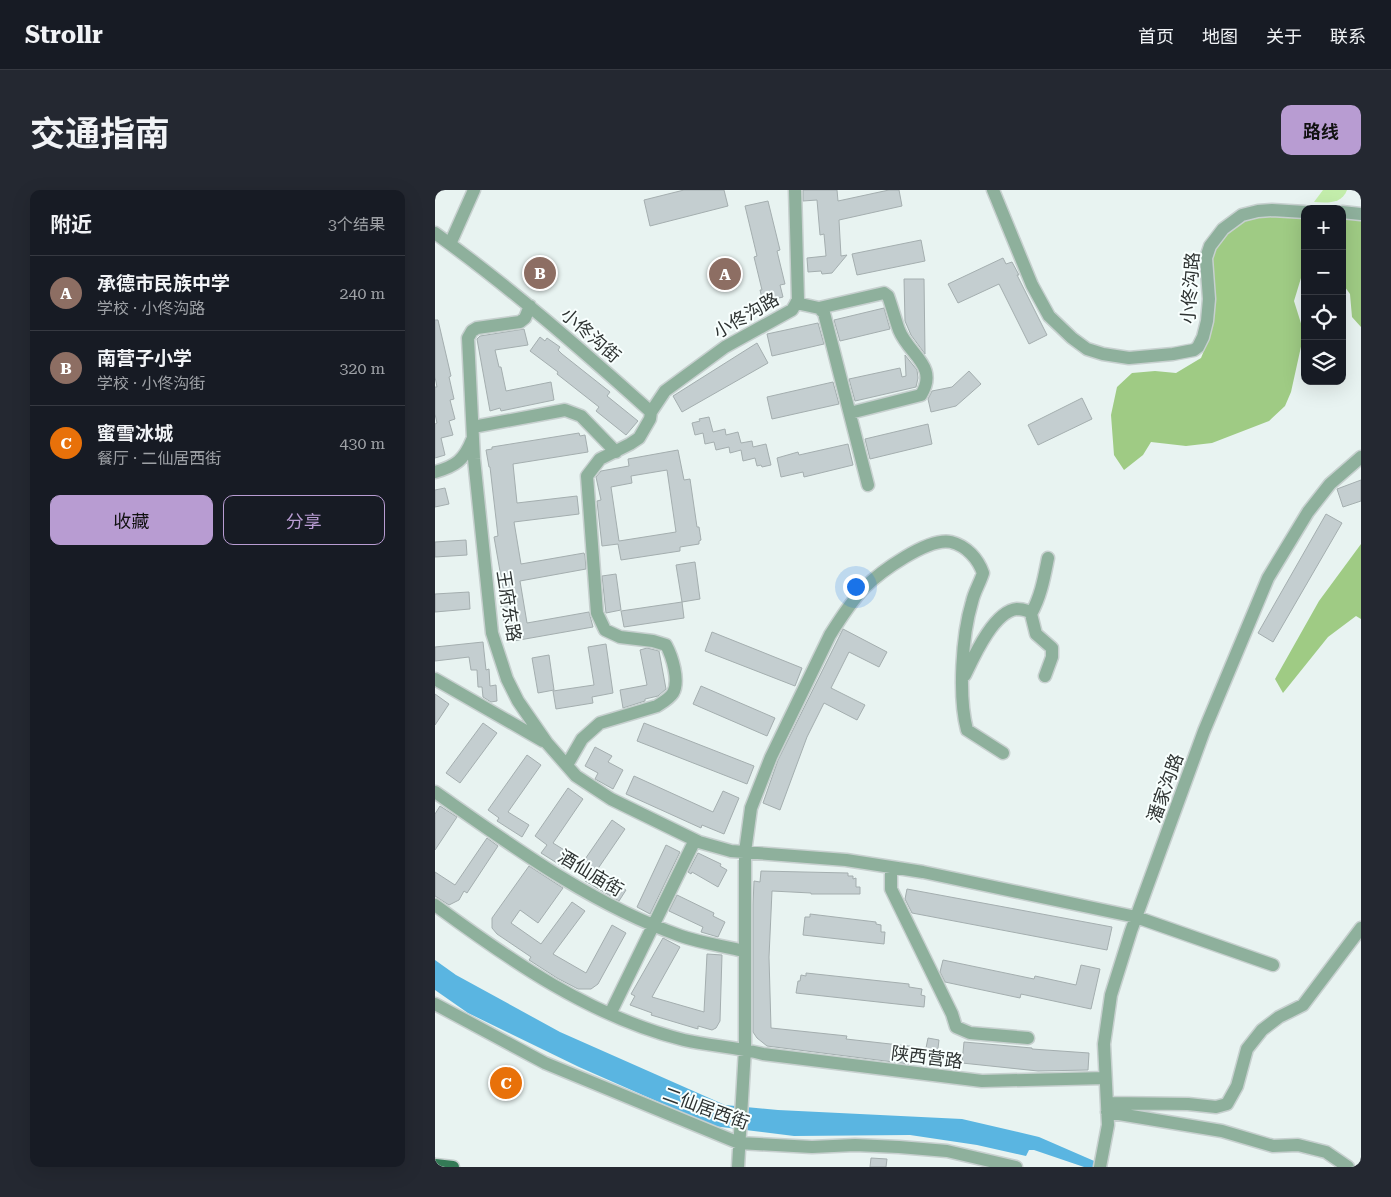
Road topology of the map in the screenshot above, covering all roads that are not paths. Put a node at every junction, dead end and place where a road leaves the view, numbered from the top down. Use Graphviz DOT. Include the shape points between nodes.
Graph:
graph roads {
  1 [pos="474,190"];
  2 [pos="795,190"];
  3 [pos="993,190"];
  4 [pos="1301,212"];
  5 [pos="1346,212"];
  6 [pos="1361,214"];
  7 [pos="435,233"];
  8 [pos="450,244"];
  9 [pos="796,303"];
  10 [pos="530,306"];
  11 [pos="819,308"];
  12 [pos="651,412"];
  13 [pos="850,413"];
  14 [pos="473,432"];
  15 [pos="616,452"];
  16 [pos="1361,457"];
  17 [pos="435,472"];
  18 [pos="868,486"];
  19 [pos="1048,558"];
  20 [pos="1031,614"];
  21 [pos="1045,676"];
  22 [pos="963,678"];
  23 [pos="435,679"];
  24 [pos="547,743"];
  25 [pos="1003,753"];
  26 [pos="567,765"];
  27 [pos="435,792"];
  28 [pos="695,840"];
  29 [pos="745,852"];
  30 [pos="891,867"];
  31 [pos="435,905"];
  32 [pos="1136,917"];
  33 [pos="653,926"];
  34 [pos="1361,928"];
  35 [pos="744,951"];
  36 [pos="1273,965"];
  37 [pos="435,1004"];
  38 [pos="610,1014"];
  39 [pos="1028,1038"];
  40 [pos="745,1049"];
  41 [pos="1105,1078"];
  42 [pos="1107,1108"];
  43 [pos="739,1138"];
  44 [pos="435,1165"];
  45 [pos="453,1167"];
  46 [pos="738,1167"];
  47 [pos="1015,1167"];
  48 [pos="1100,1167"];
  49 [pos="1348,1167"];
  1 -- 8 [label="street"];
  2 -- 9 [label="street, 小佟沟路"];
  3 -- 4 [label="street, 小佟沟路" via="1032,285 1049,316 1087,349 1129,358 1173,354 1198,347 1207,321 1207,258 1210,246 1223,229 1242,215 1258,211"];
  5 -- 6 [label="street"];
  7 -- 8 [label="street, 小佟沟街"];
  8 -- 10 [label="street, 小佟沟街"];
  9 -- 11 [label="street"];
  9 -- 12 [label="street, 小佟沟路" via="792,310 725,347 692,370 665,391"];
  10 -- 12 [label="street, 小佟沟街"];
  10 -- 14 [label="street, 王府东路" via="520,322 477,328 468,338"];
  11 -- 13 [label="street" via="824,313"];
  11 -- 13 [label="street" via="884,293 888,296 899,331 925,368 927,386 921,395"];
  12 -- 15 [label="street, 小佟沟路" via="639,438"];
  13 -- 18 [label="street"];
  14 -- 15 [label="street" via="565,410 581,416"];
  14 -- 17 [label="street" via="466,454 451,467"];
  14 -- 24 [label="street, 王府东路" via="492,633 518,702"];
  15 -- 26 [label="street, 小佟沟路" via="600,459 587,476 597,613 605,630 620,637 666,645 672,656 674,691 657,706 600,723 582,739"];
  16 -- 32 [label="street, 潘家沟路" via="1330,484 1308,512 1268,578 1204,732"];
  19 -- 20 [label="street" via="1043,584"];
  20 -- 21 [label="street" via="1036,634 1052,648"];
  20 -- 22 [label="street" via="1017,609 1000,617"];
  22 -- 25 [label="street" via="963,714 967,730"];
  22 -- 29 [label="street" via="965,630 983,573 966,548 950,542 935,543 910,554 881,573 863,589 830,635 771,757 751,808"];
  23 -- 24 [label="street"];
  24 -- 26 [label="street, 王府东路"];
  26 -- 28 [label="street, 王府东路" via="611,800"];
  27 -- 33 [label="street, 酒仙庙街" via="495,835 603,902"];
  28 -- 29 [label="street, 王府东路" via="731,852"];
  28 -- 33 [label="street"];
  29 -- 30 [label="street, 王府东路"];
  29 -- 35 [label="street"];
  30 -- 32 [label="street, 王府东路"];
  30 -- 39 [label="street" via="891,889 956,1027 970,1033"];
  31 -- 38 [label="street, 陕西营路" via="540,977"];
  32 -- 36 [label="street, 王府东路"];
  32 -- 41 [label="street, 潘家沟路" via="1111,995 1104,1044"];
  33 -- 35 [label="street, 酒仙庙街"];
  33 -- 38 [label="street"];
  34 -- 42 [label="street" via="1303,1005 1262,1030 1247,1049 1237,1086 1227,1104 1216,1107 1188,1104"];
  35 -- 40 [label="street"];
  37 -- 43 [label="street, 二仙居西街" via="545,1063"];
  38 -- 40 [label="street, 陕西营路" via="685,1040"];
  40 -- 41 [label="street, 陕西营路" via="763,1054 982,1081"];
  40 -- 43 [label="street"];
  41 -- 42 [label="street, 潘家沟路"];
  42 -- 48 [label="street, 潘家沟路" via="1108,1125"];
  42 -- 49 [label="street" via="1273,1146 1298,1145 1326,1152"];
  43 -- 46 [label="street"];
  43 -- 47 [label="street, 二仙居西街" via="812,1147 855,1145 947,1151"];
  44 -- 45 [label="main road"];
}
